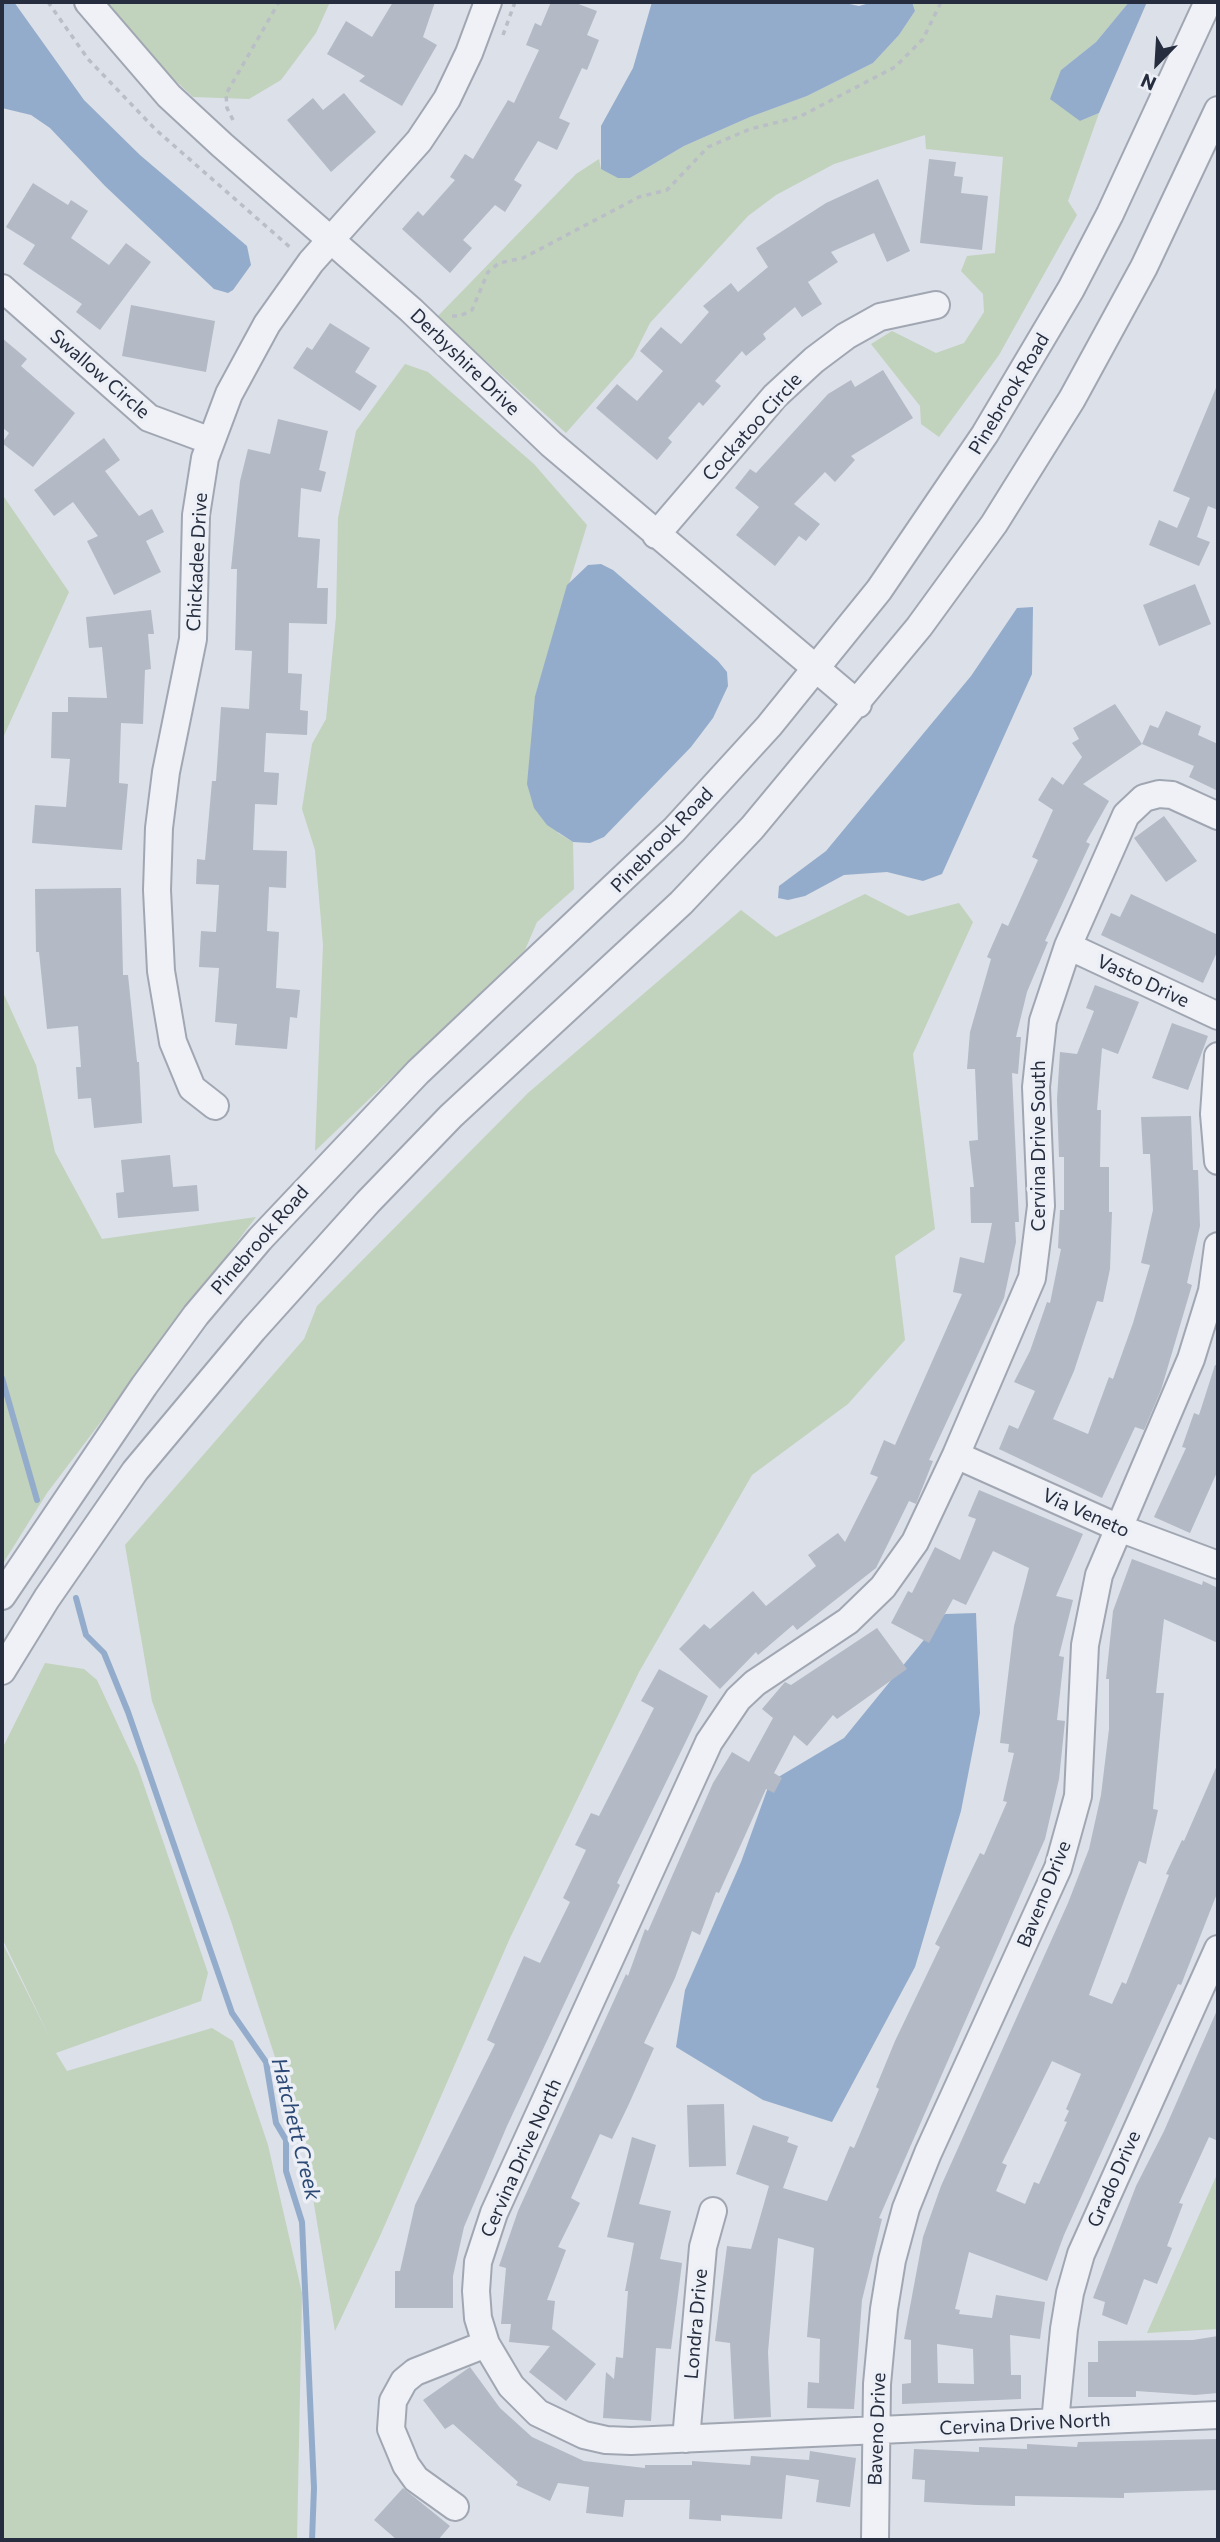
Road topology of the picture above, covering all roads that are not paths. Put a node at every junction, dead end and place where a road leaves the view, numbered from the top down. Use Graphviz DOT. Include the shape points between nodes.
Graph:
graph roads {
  1 [pos="88,2"];
  2 [pos="488,2"];
  3 [pos="1208,2"];
  4 [pos="1218,110"];
  5 [pos="331,241"];
  6 [pos="2,288"];
  7 [pos="936,305"];
  8 [pos="211,441"];
  9 [pos="656,535"];
  10 [pos="816,669"];
  11 [pos="858,704"];
  12 [pos="1218,816"];
  13 [pos="1068,946"];
  14 [pos="1218,1016"];
  15 [pos="1218,1056"];
  16 [pos="215,1106"];
  17 [pos="1218,1161"];
  18 [pos="1218,1246"];
  19 [pos="956,1455"];
  20 [pos="1119,1528"];
  21 [pos="1218,1565"];
  22 [pos="2,1596"];
  23 [pos="2,1671"];
  24 [pos="1218,1949"];
  25 [pos="713,2211"];
  26 [pos="486,2344"];
  27 [pos="1218,2415"];
  28 [pos="1055,2422"];
  29 [pos="877,2431"];
  30 [pos="686,2439"];
  31 [pos="455,2507"];
  32 [pos="875,2540"];
  1 -- 5 [label="street, Derbyshire Drive" via="169,96"];
  2 -- 5 [label="street, Chickadee Drive" via="469,53 433,120"];
  3 -- 10 [label="street, Pinebrook Road" via="1110,214 1007,399 910,547"];
  4 -- 11 [label="street" via="1144,267 1053,431 960,573"];
  5 -- 8 [label="street, Chickadee Drive" via="267,324 229,394"];
  5 -- 9 [label="street, Derbyshire Drive"];
  6 -- 8 [label="street, Swallow Circle" via="149,418"];
  7 -- 9 [label="street, Cockatoo Circle" via="880,317 814,360 775,396"];
  8 -- 16 [label="street, Chickadee Drive" via="196,515 193,639 162,795 157,890 162,971 173,1042 192,1088"];
  9 -- 10 [label="street, Derbyshire Drive"];
  10 -- 11 [label="street, Derbyshire Drive"];
  10 -- 22 [label="street, Pinebrook Road" via="674,830 418,1072 260,1239 144,1386"];
  11 -- 23 [label="street" via="681,903 451,1116 297,1280 135,1471"];
  12 -- 13 [label="street, Cervina Drive South" via="1159,793 1135,804"];
  13 -- 14 [label="street, Vasto Drive"];
  13 -- 19 [label="street, Cervina Drive South" via="1046,1010 1038,1056 1041,1206 1034,1266 1023,1303"];
  15 -- 17 [label="street" via="1214,1114"];
  18 -- 20 [label="street, Baveno Drive" via="1212,1291 1195,1349"];
  19 -- 20 [label="street, Via Veneto"];
  19 -- 26 [label="street, Cervina Drive North" via="915,1542 883,1587 848,1621 755,1683 730,1709 709,1742 485,2237 476,2291"];
  20 -- 21 [label="street, Via Veneto"];
  20 -- 29 [label="street, Baveno Drive" via="1099,1576 1085,1645 1081,1760 1069,1833 1058,1868 906,2208 884,2309"];
  24 -- 28 [label="street, Grado Drive" via="1081,2254 1066,2317"];
  25 -- 30 [label="street, Londra Drive" via="703,2248"];
  26 -- 30 [label="street, Cervina Drive North" via="523,2400 561,2425 606,2440"];
  26 -- 31 [label="street" via="415,2372 393,2402 391,2429 405,2465 416,2479"];
  27 -- 28 [label="street, Cervina Drive North"];
  28 -- 29 [label="street, Cervina Drive North"];
  29 -- 30 [label="street, Cervina Drive North"];
  29 -- 32 [label="street, Baveno Drive"];
}
